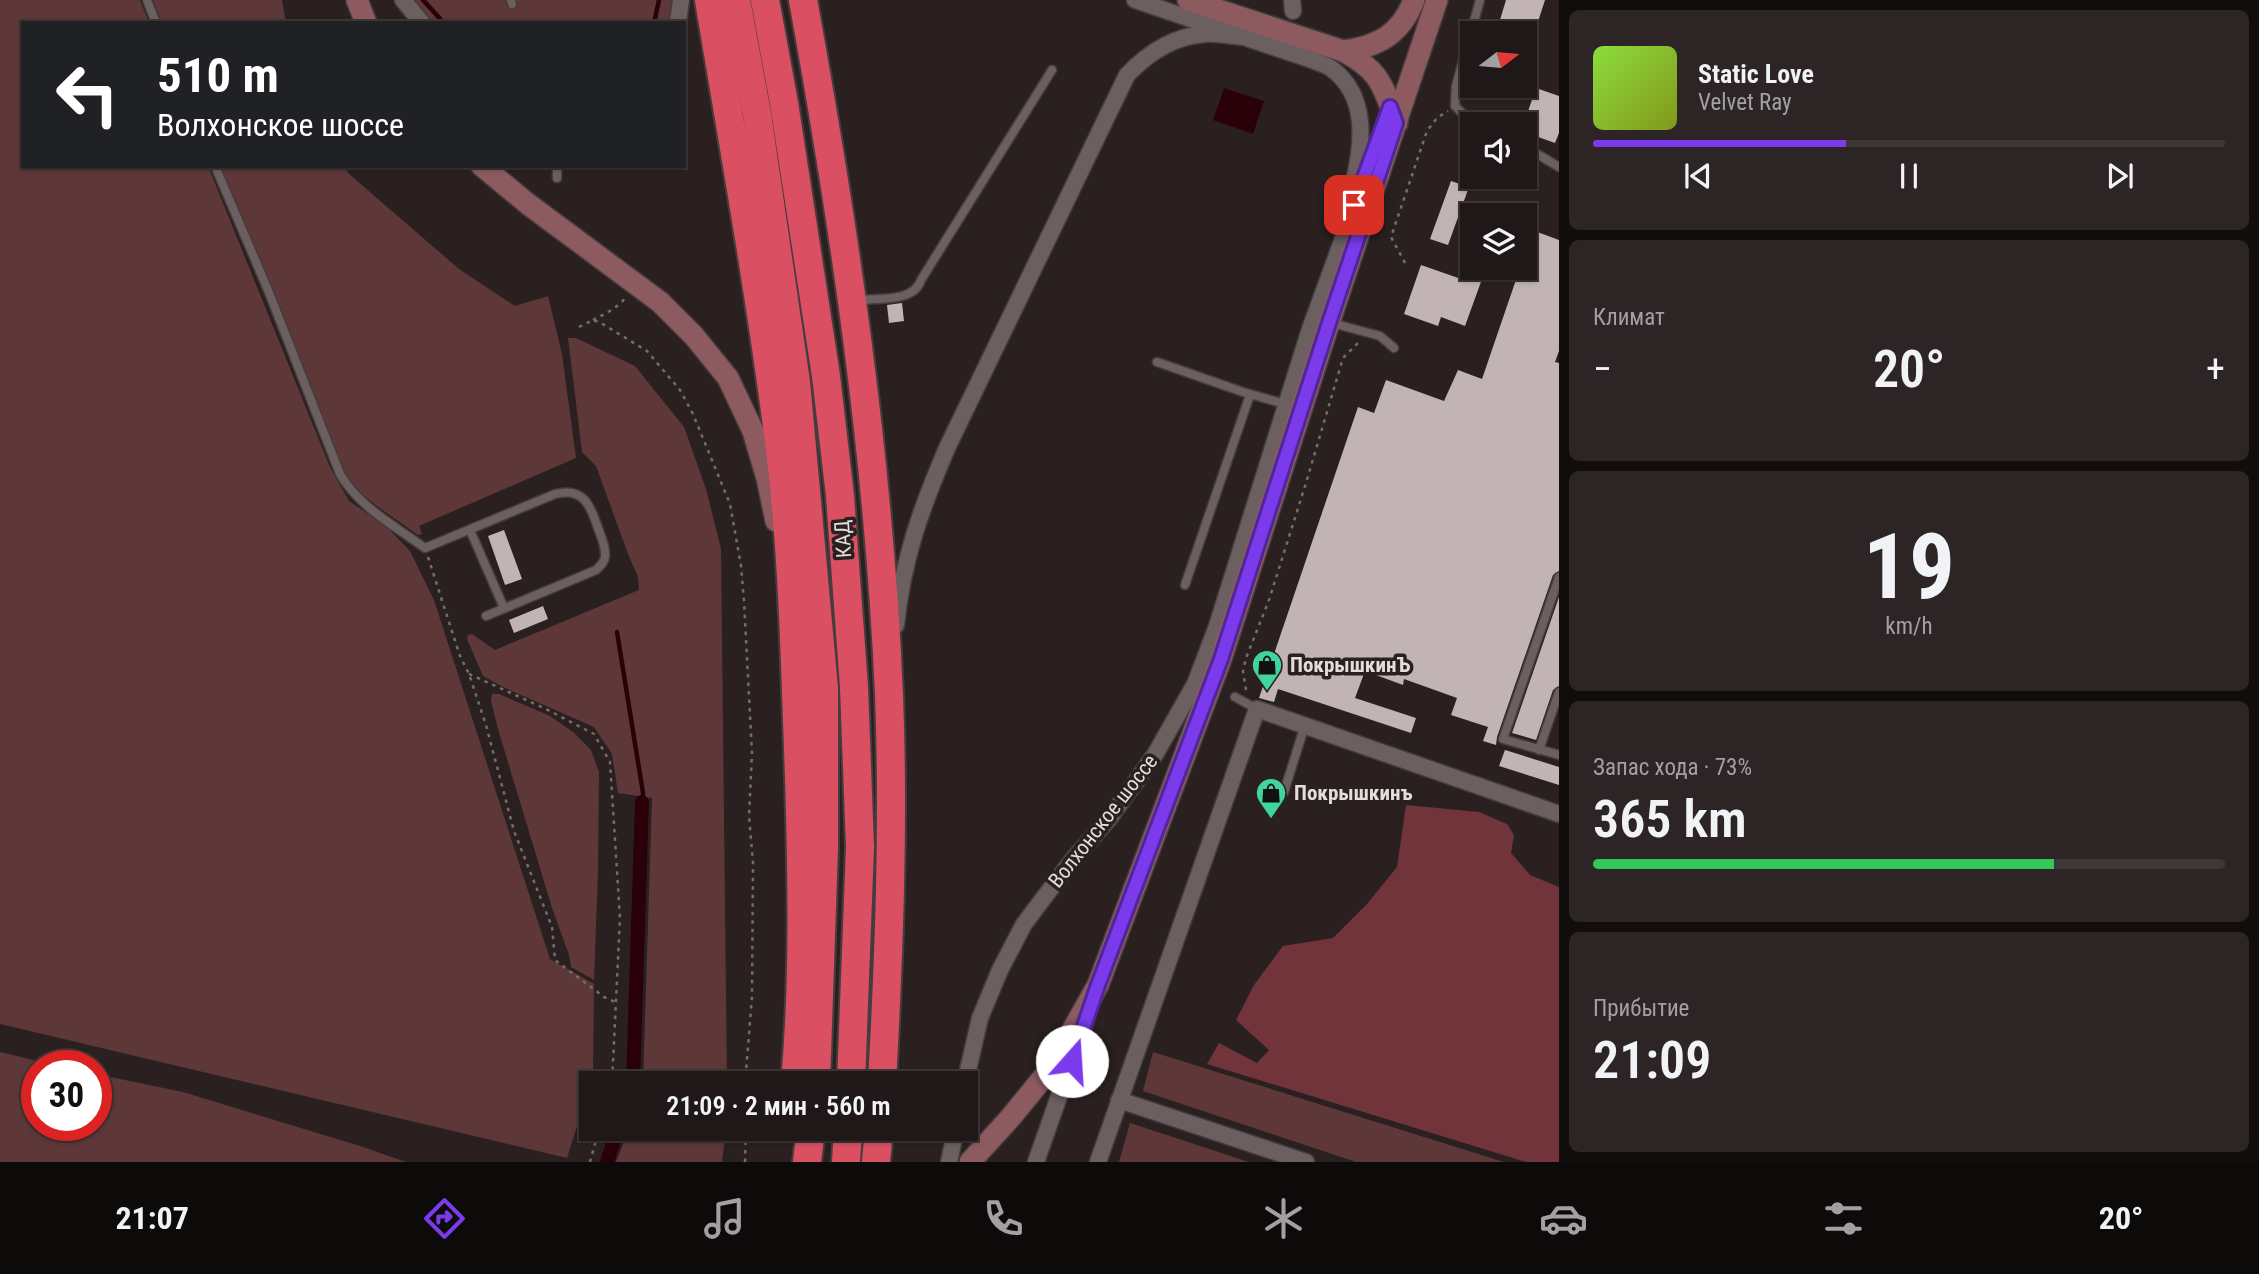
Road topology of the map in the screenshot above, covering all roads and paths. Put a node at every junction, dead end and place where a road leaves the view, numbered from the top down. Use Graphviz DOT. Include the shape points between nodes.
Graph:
graph roads {
  1 [pos="147,0"];
  2 [pos="357,0"];
  3 [pos="403,0"];
  4 [pos="681,0"];
  5 [pos="709,0"];
  6 [pos="736,0"];
  7 [pos="765,0"];
  8 [pos="803,0"];
  9 [pos="1135,0"];
  10 [pos="1188,0"];
  11 [pos="1219,0"];
  12 [pos="1414,0"];
  13 [pos="1426,0"];
  14 [pos="1437,0"];
  15 [pos="1480,0"];
  16 [pos="155,21"];
  17 [pos="365,21"];
  18 [pos="420,21"];
  19 [pos="678,21"];
  20 [pos="1273,29"];
  21 [pos="1244,37"];
  22 [pos="1343,51"];
  23 [pos="1052,70"];
  24 [pos="1461,112"];
  25 [pos="1393,115"];
  26 [pos="1437,118"];
  27 [pos="1537,154"];
  28 [pos="1559,167"];
  29 [pos="216,168"];
  30 [pos="484,168"];
  31 [pos="557,168"];
  32 [pos="557,178"];
  33 [pos="1336,254"];
  34 [pos="1405,263"];
  35 [pos="629,292"];
  36 [pos="860,300"];
  37 [pos="593,320"];
  38 [pos="1329,323"];
  39 [pos="579,327"];
  40 [pos="1354,346"];
  41 [pos="1394,348"];
  42 [pos="1157,362"];
  43 [pos="1250,395"];
  44 [pos="1285,404"];
  45 [pos="470,530"];
  46 [pos="425,548"];
  47 [pos="1559,577"];
  48 [pos="1185,585"];
  49 [pos="504,608"];
  50 [pos="792,608"];
  51 [pos="486,616"];
  52 [pos="469,674"];
  53 [pos="1244,687"];
  54 [pos="1559,692"];
  55 [pos="889,697"];
  56 [pos="1234,698"];
  57 [pos="1257,709"];
  58 [pos="1306,725"];
  59 [pos="1539,750"];
  60 [pos="1559,755"];
  61 [pos="1283,792"];
  62 [pos="1559,814"];
  63 [pos="1098,985"];
  64 [pos="617,1003"];
  65 [pos="613,1071"];
  66 [pos="747,1071"];
  67 [pos="796,1071"];
  68 [pos="816,1071"];
  69 [pos="851,1071"];
  70 [pos="882,1071"];
  71 [pos="968,1071"];
  72 [pos="1119,1100"];
  73 [pos="596,1141"];
  74 [pos="746,1141"];
  75 [pos="790,1141"];
  76 [pos="810,1141"];
  77 [pos="847,1141"];
  78 [pos="878,1141"];
  79 [pos="953,1141"];
  80 [pos="590,1162"];
  81 [pos="745,1162"];
  82 [pos="789,1162"];
  83 [pos="807,1162"];
  84 [pos="846,1162"];
  85 [pos="876,1162"];
  86 [pos="949,1162"];
  87 [pos="970,1162"];
  88 [pos="1037,1162"];
  89 [pos="1098,1162"];
  90 [pos="1306,1162"];
  1 -- 16 [label="lane"];
  2 -- 17 [label="main road"];
  3 -- 18 [label="street"];
  4 -- 19 [label="street"];
  5 -- 50 [label="highway" via="780,450"];
  6 -- 68 [label="highway, КАД" via="794,370 824,688"];
  7 -- 69 [label="highway, КАД" via="827,376 840,496 860,847"];
  8 -- 55 [label="highway" via="867,402"];
  9 -- 21 [label="street"];
  10 -- 20 [label="main road"];
  11 -- 20 [label="main road"];
  12 -- 22 [label="main road" via="1409,14 1382,40 1365,49"];
  13 -- 25 [label="street, Волхонское шоссе"];
  14 -- 25 [label="main road, Волхонское шоссе"];
  15 -- 24 [label="lane" via="1456,86 1455,106"];
  20 -- 22 [label="main road"];
  21 -- 33 [label="street" via="1332,69 1356,102 1361,114 1360,152"];
  21 -- 55 [label="street" via="1204,34 1174,42 1159,48 1127,75 927,494 900,590"];
  22 -- 25 [label="main road" via="1374,72"];
  23 -- 36 [label="lane" via="918,289 910,295"];
  25 -- 33 [label="street, Волхонское шоссе"];
  25 -- 38 [label="main road, Волхонское шоссе"];
  26 -- 34 [label="path" via="1427,131 1391,237"];
  27 -- 28 [label="lane"];
  29 -- 46 [label="lane" via="348,489"];
  30 -- 50 [label="main road" via="660,302 728,378 753,430 767,478"];
  31 -- 32 [label="lane"];
  33 -- 44 [label="street, Волхонское шоссе"];
  35 -- 37 [label="path"];
  37 -- 39 [label="path"];
  37 -- 66 [label="path" via="647,351 680,390 730,504 741,566 752,753 752,997"];
  38 -- 41 [label="lane" via="1380,336"];
  38 -- 63 [label="main road, Волхонское шоссе" via="1221,659"];
  40 -- 53 [label="path" via="1343,358 1269,600 1246,658"];
  42 -- 43 [label="lane"];
  43 -- 44 [label="lane"];
  43 -- 48 [label="lane"];
  44 -- 71 [label="street, Волхонское шоссе" via="1195,684 1137,780 1024,924 980,1018"];
  45 -- 46 [label="lane"];
  45 -- 49 [label="lane"];
  45 -- 49 [label="lane" via="565,492 583,498 593,515 603,545 603,563"];
  46 -- 52 [label="path"];
  47 -- 59 [label="lane" via="1503,739"];
  49 -- 51 [label="lane"];
  50 -- 67 [label="highway" via="802,905"];
  52 -- 64 [label="path" via="514,831 552,927 555,960"];
  52 -- 64 [label="path" via="594,734 610,762 620,918"];
  54 -- 59 [label="lane"];
  55 -- 70 [label="highway" via="891,847"];
  56 -- 57 [label="lane"];
  57 -- 58 [label="street"];
  57 -- 72 [label="street"];
  58 -- 61 [label="lane"];
  58 -- 62 [label="street"];
  59 -- 60 [label="lane"];
  63 -- 87 [label="main road" via="1051,1068"];
  63 -- 88 [label="street, Волхонское шоссе"];
  64 -- 65 [label="path"];
  72 -- 89 [label="street"];
  72 -- 90 [label="street"];
  73 -- 80 [label="path"];
  74 -- 81 [label="path"];
  75 -- 82 [label="highway"];
  76 -- 83 [label="highway"];
  77 -- 84 [label="highway"];
  78 -- 85 [label="highway"];
  79 -- 86 [label="street"];
}
